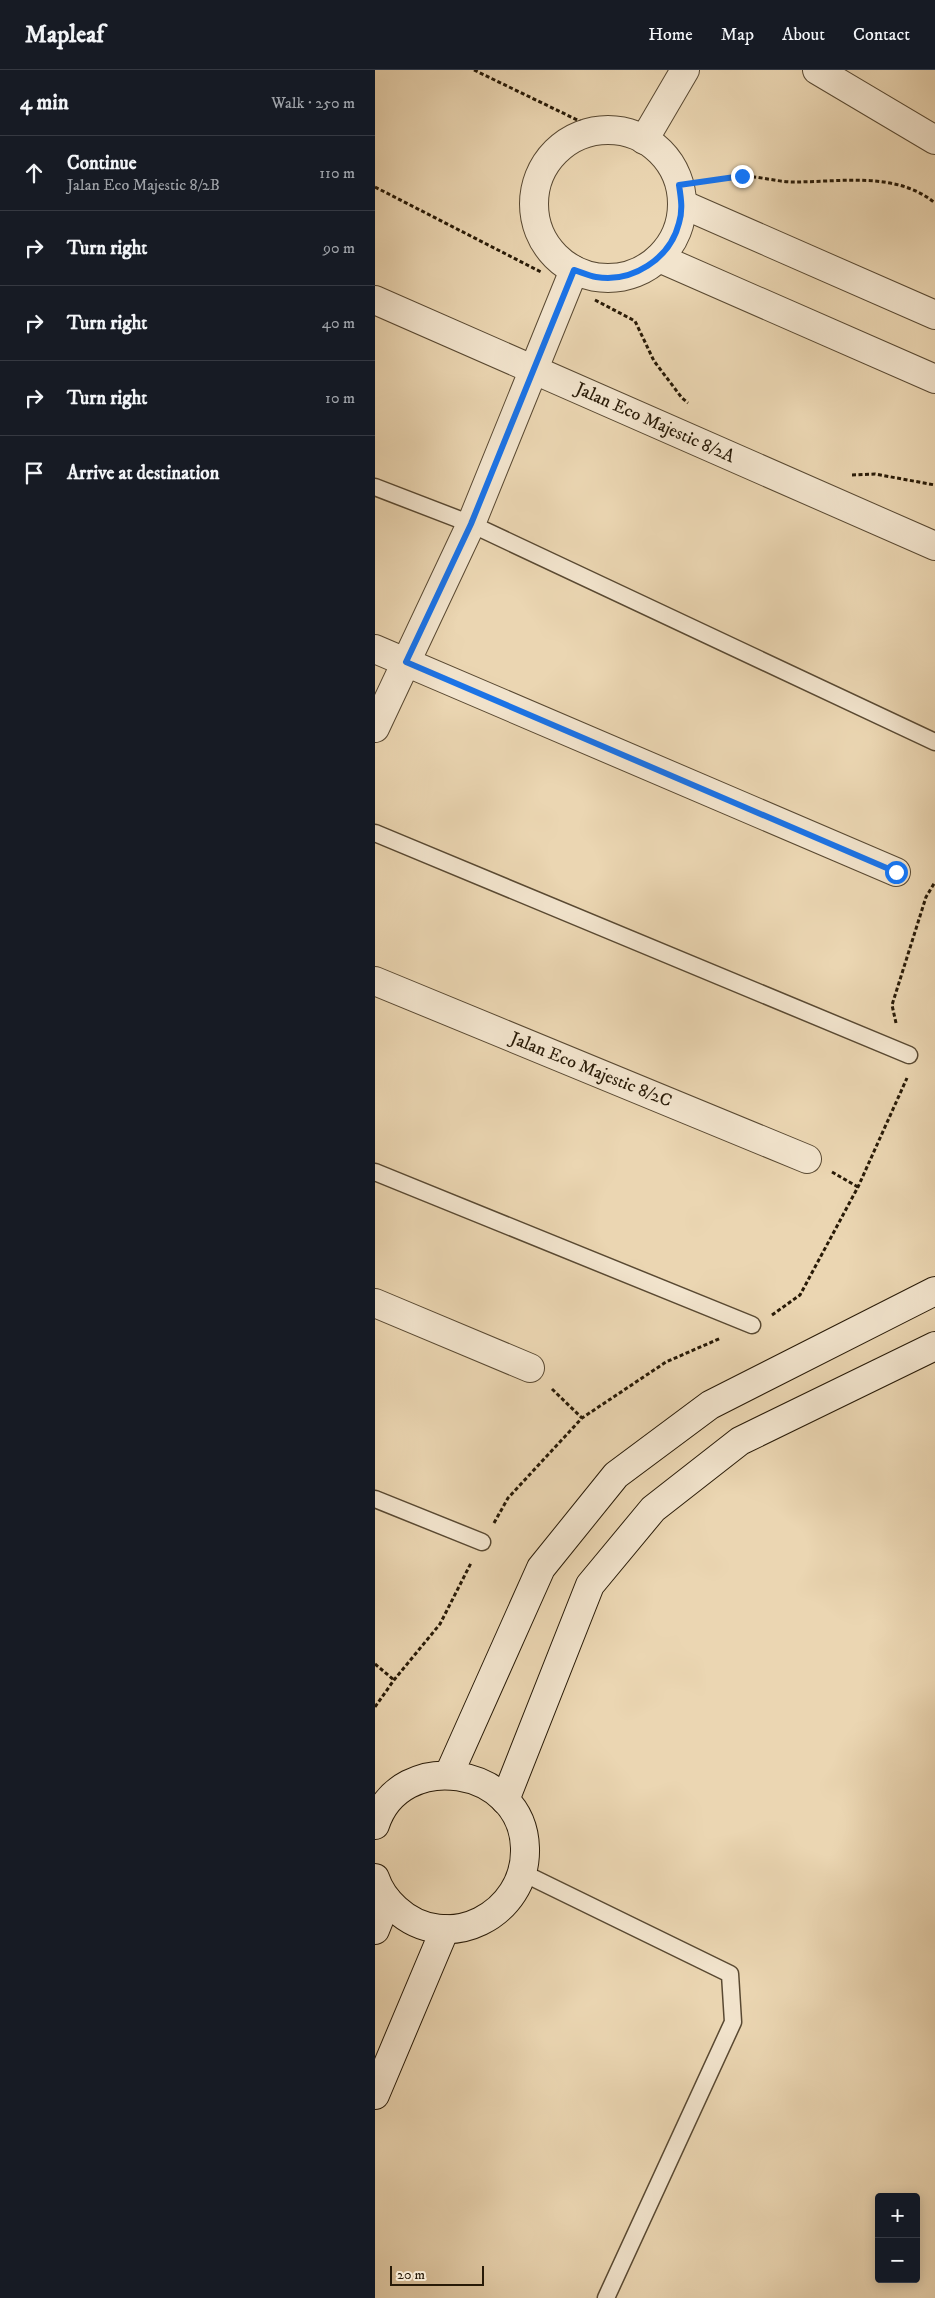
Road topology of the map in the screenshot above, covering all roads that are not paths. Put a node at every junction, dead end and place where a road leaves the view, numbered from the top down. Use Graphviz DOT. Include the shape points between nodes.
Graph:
graph roads {
  1 [pos="685,70"];
  2 [pos="817,70"];
  3 [pos="644,140"];
  4 [pos="935,140"];
  5 [pos="681,195"];
  6 [pos="659,258"];
  7 [pos="571,278"];
  8 [pos="375,300"];
  9 [pos="935,315"];
  10 [pos="534,370"];
  11 [pos="935,379"];
  12 [pos="375,486"];
  13 [pos="471,524"];
  14 [pos="935,546"];
  15 [pos="375,649"];
  16 [pos="406,662"];
  17 [pos="375,728"];
  18 [pos="935,742"];
  19 [pos="375,833"];
  20 [pos="896,872"];
  21 [pos="375,981"];
  22 [pos="909,1056"];
  23 [pos="807,1159"];
  24 [pos="375,1172"];
  25 [pos="935,1291"];
  26 [pos="375,1303"];
  27 [pos="752,1326"];
  28 [pos="935,1346"];
  29 [pos="530,1368"];
  30 [pos="375,1499"];
  31 [pos="482,1542"];
  32 [pos="449,1774"];
  33 [pos="505,1800"];
  34 [pos="375,1825"];
  35 [pos="523,1873"];
  36 [pos="381,1890"];
  37 [pos="375,1930"];
  38 [pos="445,1930"];
  39 [pos="375,2095"];
  40 [pos="606,2298"];
  1 -- 3 [label="street"];
  2 -- 4 [label="street"];
  3 -- 5 [label="street" via="672,167"];
  3 -- 7 [label="street" via="622,132 598,130 576,137 556,150 542,169 535,191 534,214 541,237"];
  5 -- 6 [label="street" via="679,224 672,242"];
  5 -- 9 [label="street"];
  6 -- 7 [label="street" via="641,271 619,277"];
  6 -- 11 [label="street"];
  7 -- 10 [label="street"];
  8 -- 10 [label="street, Jalan Eco Majestic 8/2A"];
  10 -- 13 [label="street"];
  10 -- 14 [label="street, Jalan Eco Majestic 8/2A"];
  12 -- 13 [label="lane"];
  13 -- 16 [label="street"];
  13 -- 18 [label="lane"];
  15 -- 16 [label="street"];
  16 -- 17 [label="street"];
  16 -- 20 [label="street"];
  19 -- 22 [label="lane"];
  21 -- 23 [label="street, Jalan Eco Majestic 8/2C"];
  24 -- 27 [label="lane"];
  25 -- 32 [label="street" via="710,1405 616,1475 541,1568"];
  26 -- 29 [label="street"];
  28 -- 33 [label="street" via="741,1442 653,1509 590,1585"];
  30 -- 31 [label="lane"];
  32 -- 33 [label="street" via="483,1783"];
  32 -- 34 [label="street" via="427,1777 407,1785 390,1799"];
  33 -- 35 [label="street" via="520,1822 525,1847"];
  35 -- 38 [label="street" via="511,1896 493,1915 470,1926"];
  35 -- 40 [label="lane" via="730,1974 733,2022"];
  36 -- 37 [label="street"];
  36 -- 38 [label="street" via="410,1919"];
  38 -- 39 [label="street"];
}
